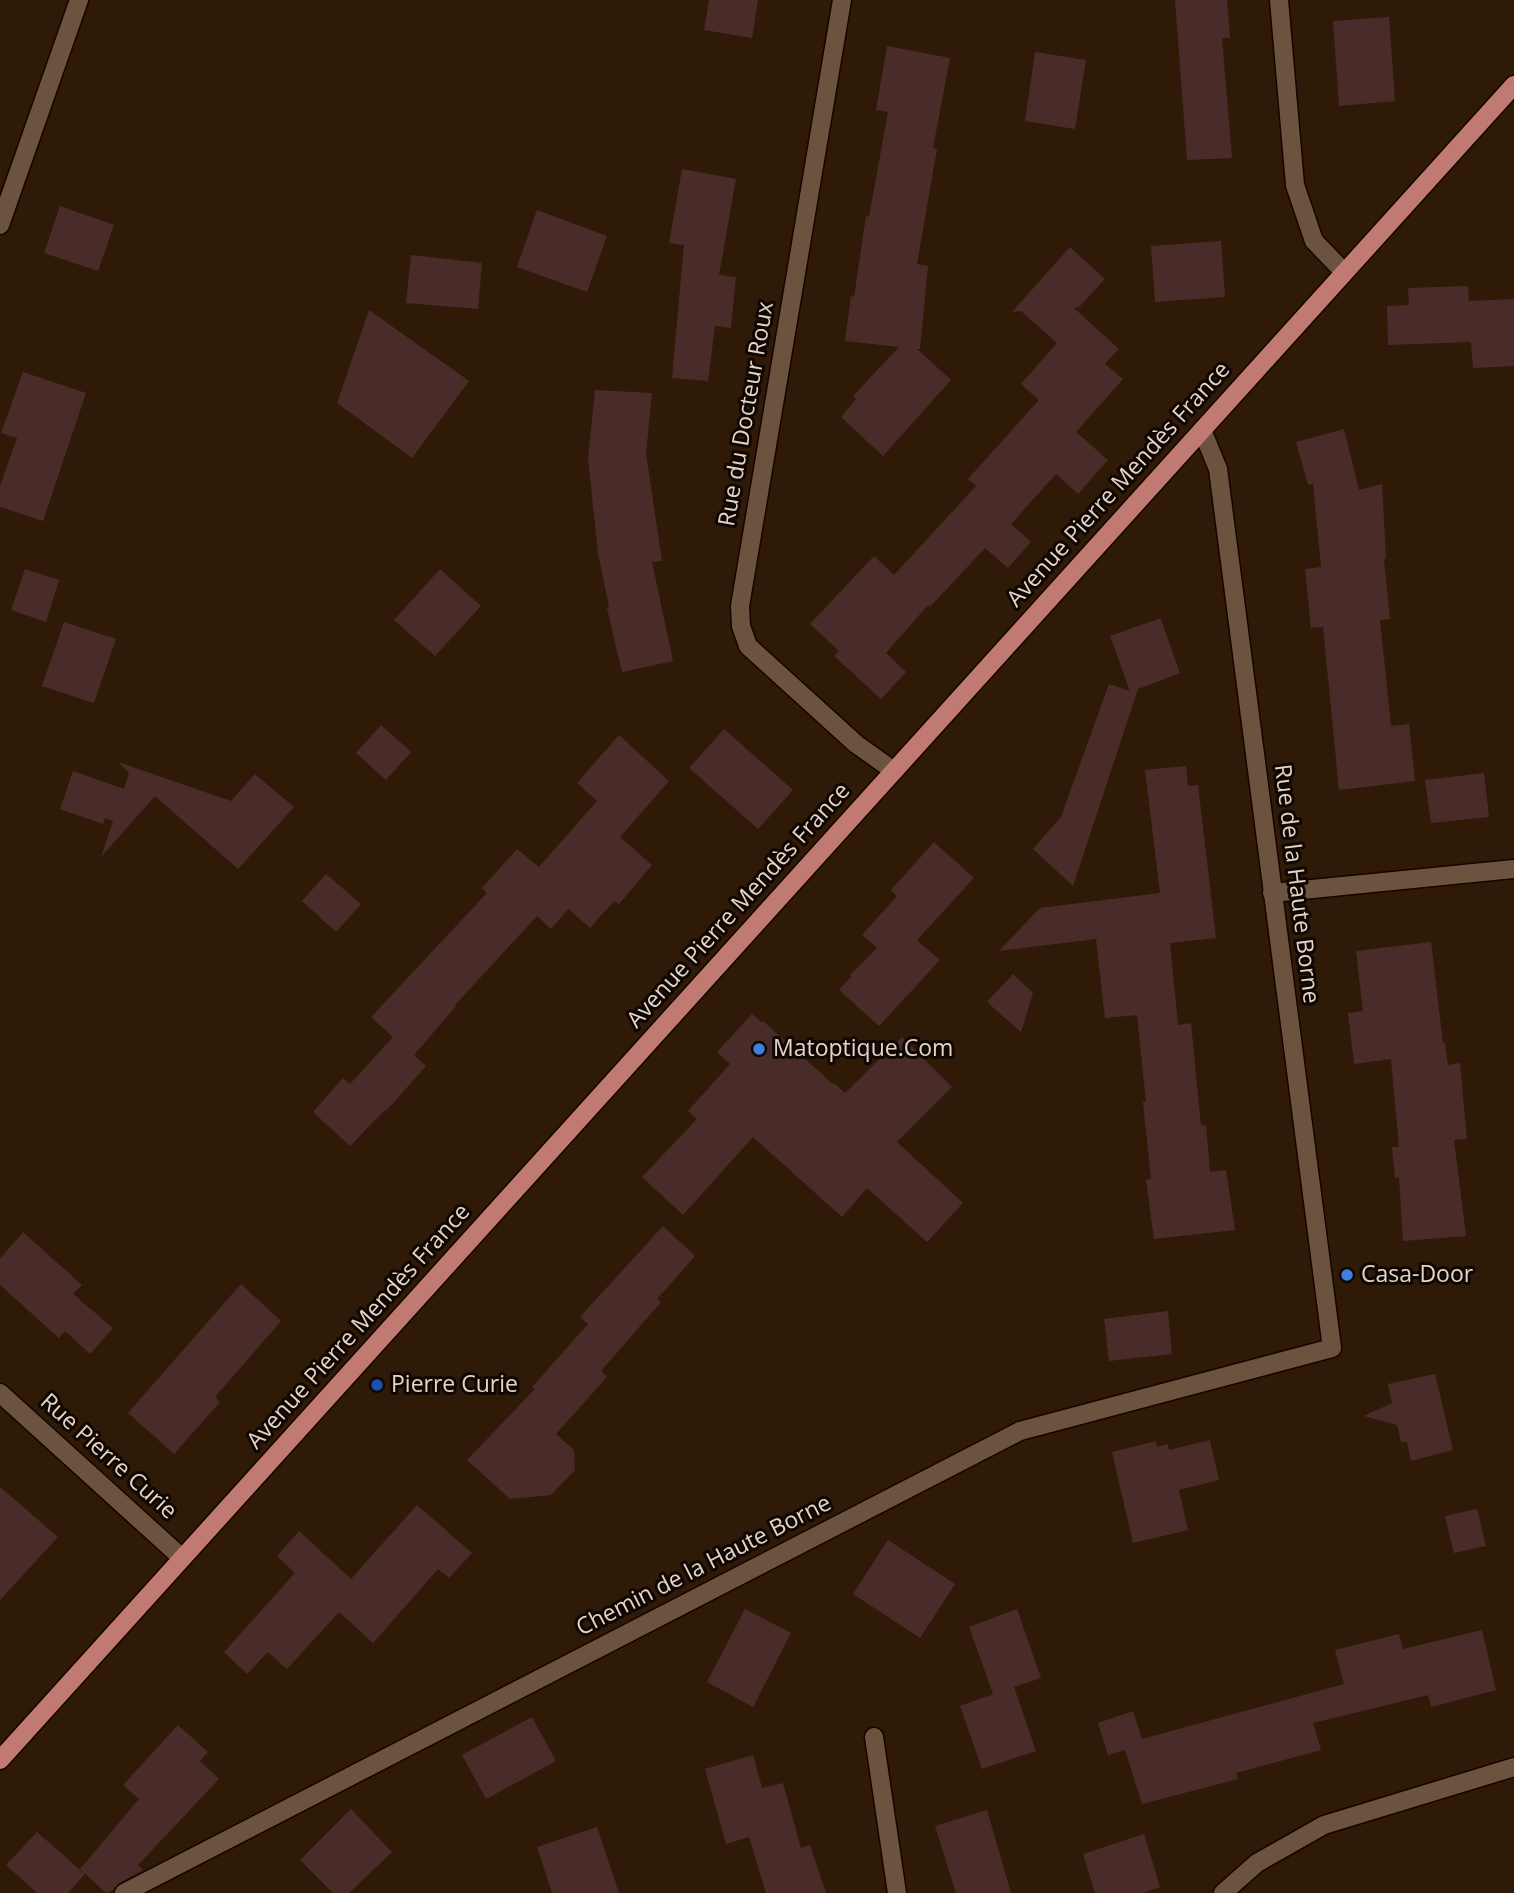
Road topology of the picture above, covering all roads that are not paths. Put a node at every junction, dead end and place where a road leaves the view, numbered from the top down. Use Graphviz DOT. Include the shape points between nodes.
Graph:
graph roads {
  1 [pos="79,0"];
  2 [pos="842,0"];
  3 [pos="1279,0"];
  4 [pos="1514,85"];
  5 [pos="0,225"];
  6 [pos="1344,272"];
  7 [pos="1202,430"];
  8 [pos="894,771"];
  9 [pos="1514,869"];
  10 [pos="1272,893"];
  11 [pos="1332,1348"];
  12 [pos="0,1393"];
  13 [pos="182,1558"];
  14 [pos="874,1737"];
  15 [pos="0,1759"];
  16 [pos="1514,1767"];
  17 [pos="124,1893"];
  18 [pos="897,1893"];
  19 [pos="1223,1893"];
  1 -- 5 [label="street"];
  2 -- 8 [label="street, Rue du Docteur Roux" via="740,606 741,626 748,646 856,744"];
  3 -- 6 [label="street" via="1295,185 1314,240"];
  4 -- 6 [label="main road, Avenue Pierre Mendès France"];
  6 -- 7 [label="main road, Avenue Pierre Mendès France"];
  7 -- 8 [label="main road, Avenue Pierre Mendès France"];
  7 -- 10 [label="street, Rue de la Haute Borne" via="1218,469"];
  8 -- 13 [label="main road, Avenue Pierre Mendès France"];
  9 -- 10 [label="street"];
  10 -- 11 [label="street, Rue de la Haute Borne"];
  11 -- 17 [label="street, Chemin de la Haute Borne" via="1020,1431"];
  12 -- 13 [label="street, Rue Pierre Curie"];
  13 -- 15 [label="main road, Avenue Pierre Mendès France"];
  14 -- 18 [label="street"];
  16 -- 19 [label="street" via="1324,1825 1257,1863"];
}
